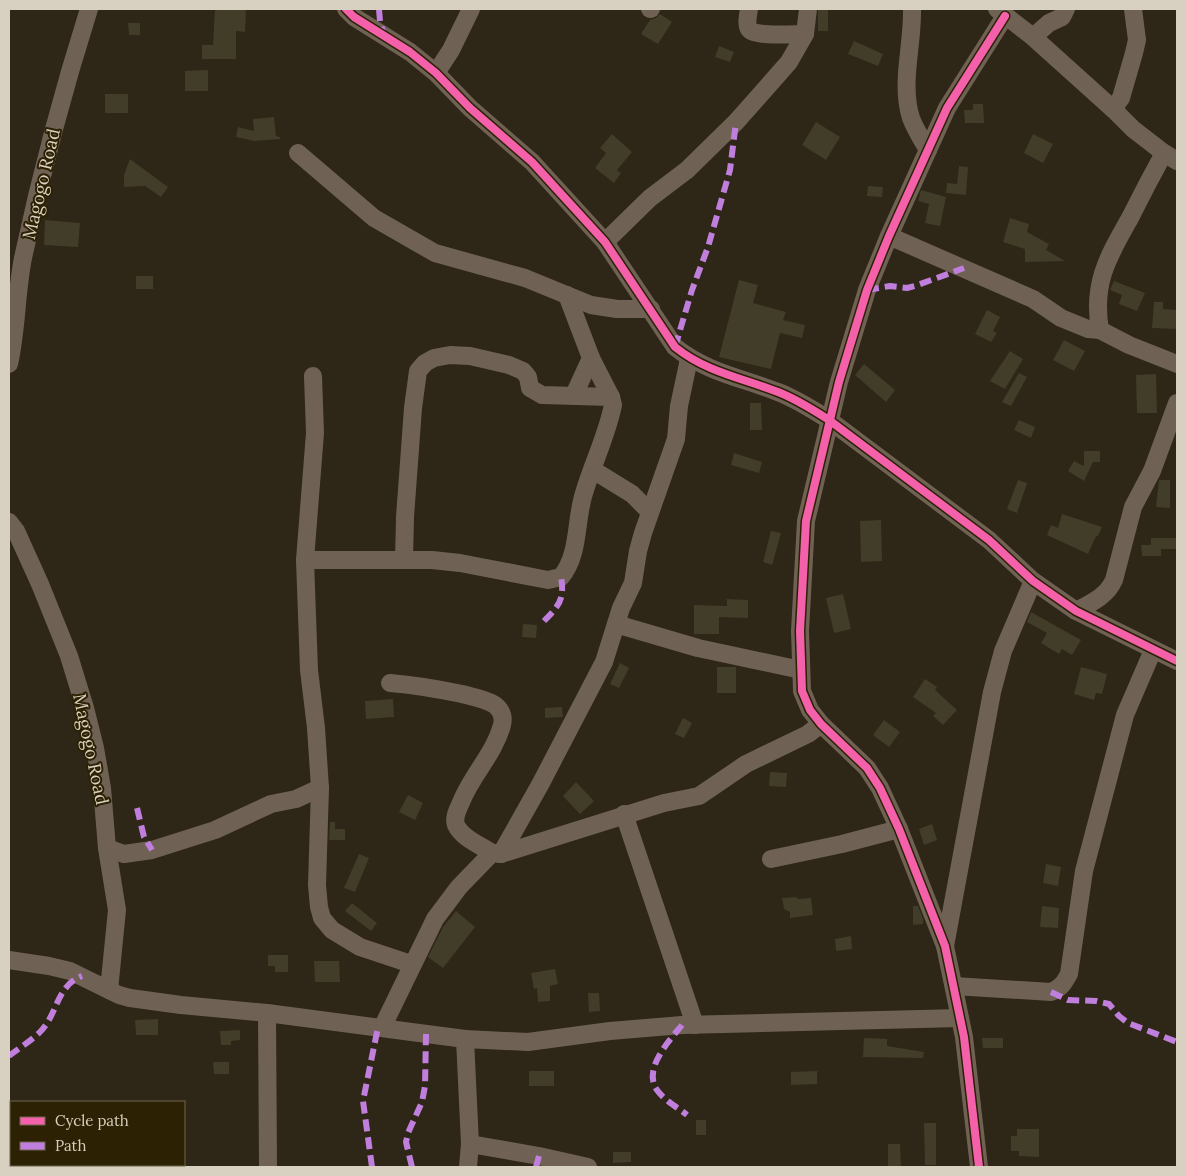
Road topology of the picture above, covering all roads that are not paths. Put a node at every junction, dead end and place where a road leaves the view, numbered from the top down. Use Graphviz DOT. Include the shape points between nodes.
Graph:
graph roads {
  1 [pos="89,9"];
  2 [pos="346,9"];
  3 [pos="471,9"];
  4 [pos="748,9"];
  5 [pos="808,9"];
  6 [pos="912,9"];
  7 [pos="1066,9"];
  8 [pos="1133,9"];
  9 [pos="1001,12"];
  10 [pos="805,34"];
  11 [pos="1034,37"];
  12 [pos="436,73"];
  13 [pos="1113,109"];
  14 [pos="928,150"];
  15 [pos="298,153"];
  16 [pos="1170,157"];
  17 [pos="889,236"];
  18 [pos="605,242"];
  19 [pos="567,295"];
  20 [pos="651,309"];
  21 [pos="1100,330"];
  22 [pos="10,353"];
  23 [pos="591,358"];
  24 [pos="690,359"];
  25 [pos="1177,364"];
  26 [pos="313,376"];
  27 [pos="574,395"];
  28 [pos="611,397"];
  29 [pos="1177,404"];
  30 [pos="829,420"];
  31 [pos="592,470"];
  32 [pos="649,511"];
  33 [pos="9,522"];
  34 [pos="305,560"];
  35 [pos="404,560"];
  36 [pos="1033,581"];
  37 [pos="1076,611"];
  38 [pos="616,624"];
  39 [pos="1154,650"];
  40 [pos="1177,661"];
  41 [pos="801,670"];
  42 [pos="390,682"];
  43 [pos="821,724"];
  44 [pos="320,788"];
  45 [pos="624,814"];
  46 [pos="899,830"];
  47 [pos="107,848"];
  48 [pos="496,853"];
  49 [pos="771,859"];
  50 [pos="945,946"];
  51 [pos="9,960"];
  52 [pos="411,964"];
  53 [pos="954,986"];
  54 [pos="109,990"];
  55 [pos="267,1013"];
  56 [pos="960,1018"];
  57 [pos="695,1025"];
  58 [pos="382,1028"];
  59 [pos="465,1040"];
  60 [pos="470,1144"];
  61 [pos="268,1167"];
  62 [pos="468,1167"];
  63 [pos="588,1167"];
  64 [pos="979,1167"];
  1 -- 22 [label="street, Magogo Road" via="62,94 34,212 23,260"];
  2 -- 12 [label="street"];
  3 -- 12 [label="street" via="452,50"];
  4 -- 10 [label="street" via="747,26 754,34"];
  5 -- 10 [label="street"];
  6 -- 14 [label="street" via="908,96 911,118"];
  7 -- 11 [label="street" via="1062,17 1049,23"];
  8 -- 13 [label="street" via="1137,40 1121,98"];
  9 -- 11 [label="street"];
  9 -- 14 [label="street" via="992,38 960,85"];
  10 -- 18 [label="street" via="789,62 736,122"];
  11 -- 13 [label="street"];
  12 -- 18 [label="street" via="470,108 532,162"];
  13 -- 16 [label="street"];
  14 -- 17 [label="street"];
  15 -- 19 [label="street" via="374,218 435,253 525,278"];
  16 -- 21 [label="street" via="1103,270 1098,292"];
  17 -- 21 [label="street" via="1034,299 1068,321"];
  17 -- 30 [label="street" via="867,290"];
  18 -- 20 [label="street"];
  19 -- 20 [label="street" via="604,308"];
  19 -- 23 [label="street"];
  20 -- 24 [label="street" via="675,347"];
  21 -- 25 [label="street"];
  23 -- 27 [label="street"];
  23 -- 28 [label="street"];
  24 -- 30 [label="street" via="779,392"];
  24 -- 32 [label="street" via="676,439"];
  26 -- 34 [label="street" via="314,433"];
  27 -- 28 [label="street"];
  27 -- 35 [label="street" via="535,392 523,372 509,365 470,356 450,355 425,363 418,371 412,408"];
  28 -- 31 [label="street" via="611,413"];
  29 -- 37 [label="street" via="1152,471 1133,507 1114,580 1103,595"];
  30 -- 36 [label="street" via="988,540"];
  30 -- 41 [label="street" via="806,521"];
  31 -- 32 [label="street" via="632,494"];
  31 -- 35 [label="street" via="584,494 572,561 561,577 548,580 460,563"];
  32 -- 38 [label="street" via="633,583"];
  33 -- 47 [label="street, Magogo Road" via="40,584 86,708 102,788"];
  34 -- 35 [label="street"];
  34 -- 44 [label="street" via="309,670"];
  36 -- 37 [label="street"];
  36 -- 50 [label="street" via="1003,651 992,692"];
  37 -- 39 [label="street"];
  38 -- 41 [label="street" via="698,648"];
  38 -- 48 [label="street" via="604,662 541,783"];
  39 -- 40 [label="street"];
  39 -- 53 [label="street" via="1126,715 1084,871 1069,974 1064,984 1051,992"];
  41 -- 43 [label="street" via="802,691 810,710"];
  42 -- 48 [label="street" via="427,686 479,698 501,711 502,725 493,746 454,818 462,834"];
  43 -- 45 [label="street" via="808,734 746,764 699,796"];
  43 -- 46 [label="street" via="867,768"];
  44 -- 47 [label="street" via="271,804 216,830 152,850 124,854"];
  44 -- 52 [label="street" via="317,885 322,918 332,930 360,947"];
  45 -- 48 [label="street" via="516,851"];
  45 -- 57 [label="street"];
  46 -- 49 [label="street"];
  46 -- 50 [label="street"];
  47 -- 54 [label="street, Magogo Road" via="117,910"];
  48 -- 52 [label="street" via="447,900"];
  50 -- 53 [label="street"];
  51 -- 54 [label="street" via="70,971"];
  52 -- 58 [label="street"];
  53 -- 56 [label="street"];
  54 -- 55 [label="street" via="125,997 154,1002"];
  55 -- 58 [label="street"];
  55 -- 61 [label="street"];
  56 -- 57 [label="street"];
  56 -- 64 [label="street"];
  57 -- 59 [label="street" via="528,1042"];
  58 -- 59 [label="street"];
  59 -- 60 [label="street"];
  60 -- 62 [label="street"];
  60 -- 63 [label="street"];
}
